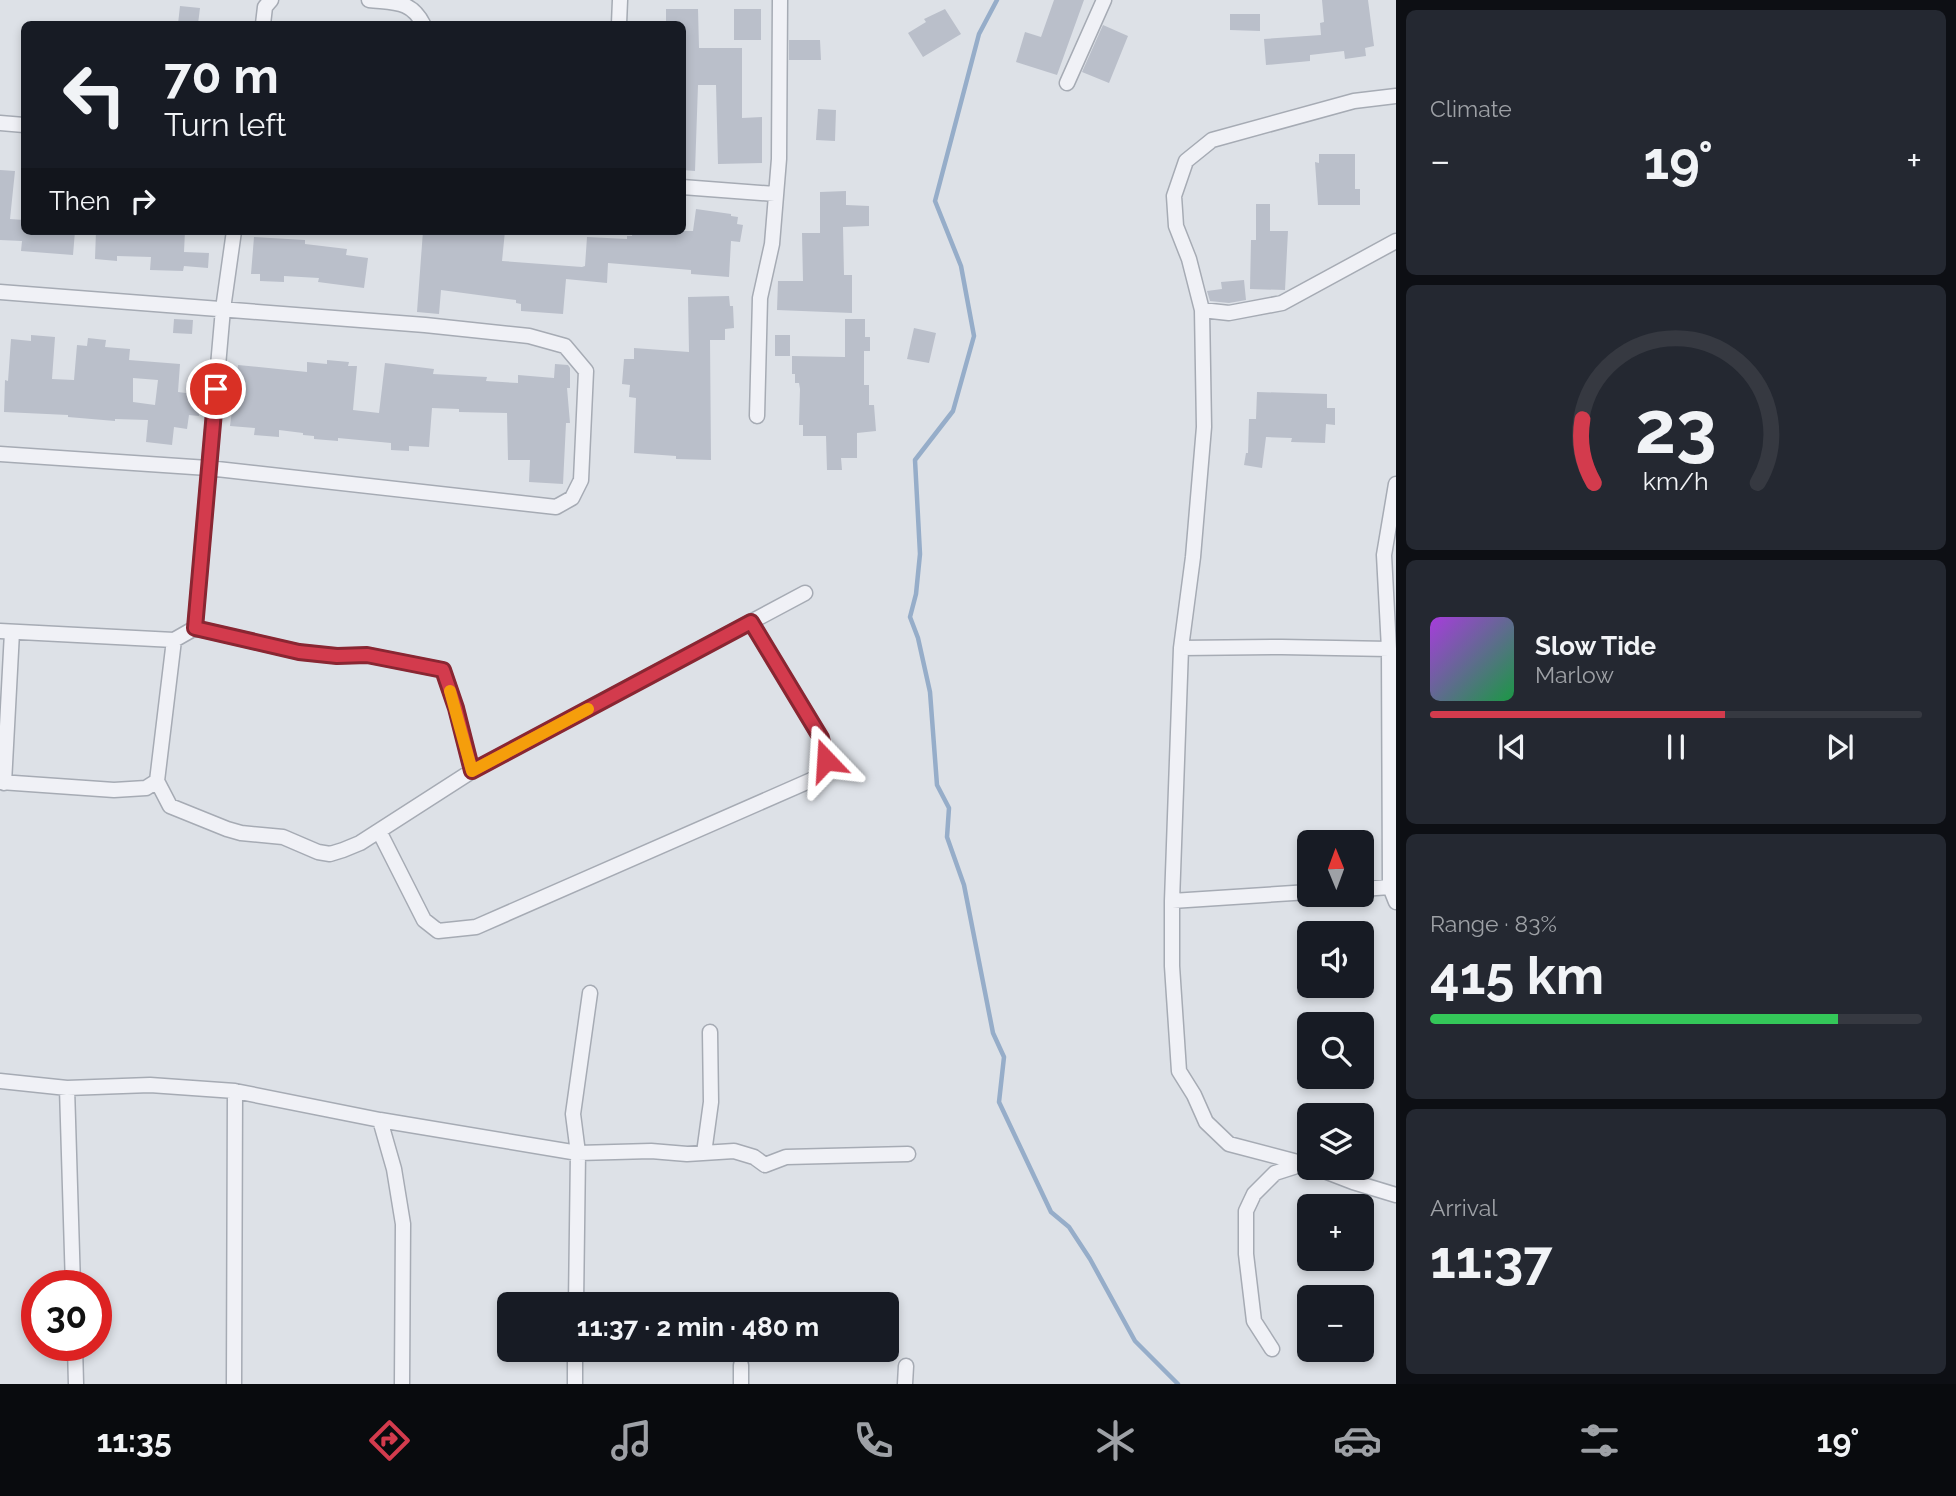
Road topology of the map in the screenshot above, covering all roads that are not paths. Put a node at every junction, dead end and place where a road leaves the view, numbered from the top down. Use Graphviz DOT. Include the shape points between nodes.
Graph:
graph roads {
  1 [pos="271,0"];
  2 [pos="369,0"];
  3 [pos="620,0"];
  4 [pos="780,0"];
  5 [pos="1104,0"];
  6 [pos="263,21"];
  7 [pos="422,21"];
  8 [pos="619,21"];
  9 [pos="1067,83"];
  10 [pos="1396,96"];
  11 [pos="0,123"];
  12 [pos="21,125"];
  13 [pos="686,187"];
  14 [pos="775,194"];
  15 [pos="233,235"];
  16 [pos="1396,241"];
  17 [pos="0,292"];
  18 [pos="223,309"];
  19 [pos="1202,310"];
  20 [pos="757,416"];
  21 [pos="0,454"];
  22 [pos="208,468"];
  23 [pos="1396,484"];
  24 [pos="805,593"];
  25 [pos="751,622"];
  26 [pos="195,628"];
  27 [pos="6,631"];
  28 [pos="174,640"];
  29 [pos="1181,648"];
  30 [pos="1389,649"];
  31 [pos="1392,665"];
  32 [pos="472,771"];
  33 [pos="156,781"];
  34 [pos="2,783"];
  35 [pos="379,831"];
  36 [pos="1390,887"];
  37 [pos="1374,888"];
  38 [pos="1297,893"];
  39 [pos="1172,901"];
  40 [pos="1396,902"];
  41 [pos="590,993"];
  42 [pos="710,1032"];
  43 [pos="0,1082"];
  44 [pos="67,1088"];
  45 [pos="235,1091"];
  46 [pos="380,1120"];
  47 [pos="578,1153"];
  48 [pos="704,1153"];
  49 [pos="908,1154"];
  50 [pos="1297,1162"];
  51 [pos="1297,1168"];
  52 [pos="1348,1180"];
  53 [pos="1396,1195"];
  54 [pos="73,1270"];
  55 [pos="576,1292"];
  56 [pos="1272,1349"];
  57 [pos="75,1361"];
  58 [pos="575,1362"];
  59 [pos="741,1365"];
  60 [pos="906,1366"];
  61 [pos="76,1384"];
  62 [pos="233,1384"];
  63 [pos="402,1384"];
  64 [pos="575,1384"];
  65 [pos="741,1384"];
  66 [pos="905,1384"];
  1 -- 6 [label="street"];
  2 -- 7 [label="street" via="407,5"];
  3 -- 8 [label="street"];
  4 -- 14 [label="street"];
  5 -- 9 [label="street"];
  10 -- 19 [label="street" via="1354,102 1212,140 1186,161 1174,196 1176,226"];
  11 -- 12 [label="street"];
  13 -- 14 [label="street"];
  14 -- 20 [label="street" via="772,244 760,298"];
  15 -- 18 [label="street"];
  16 -- 19 [label="street" via="1282,303 1228,313"];
  17 -- 18 [label="street"];
  18 -- 22 [label="street"];
  18 -- 22 [label="street" via="529,336 565,346 586,371 581,480 572,498 556,507"];
  19 -- 29 [label="street" via="1204,427"];
  21 -- 22 [label="street"];
  22 -- 26 [label="street"];
  23 -- 30 [label="street" via="1384,555"];
  24 -- 25 [label="street"];
  25 -- 32 [label="street"];
  25 -- 35 [label="street" via="821,738 826,760 816,778 476,927 438,931 424,920"];
  26 -- 28 [label="street"];
  26 -- 32 [label="street" via="299,652 367,655 443,670"];
  27 -- 28 [label="street"];
  27 -- 34 [label="street"];
  28 -- 33 [label="street"];
  29 -- 30 [label="street"];
  29 -- 39 [label="street"];
  30 -- 31 [label="street"];
  31 -- 36 [label="street"];
  32 -- 35 [label="street"];
  33 -- 34 [label="street" via="146,788 114,790"];
  33 -- 35 [label="street" via="170,806 227,829 283,837 318,852 343,850"];
  36 -- 37 [label="street"];
  36 -- 40 [label="street"];
  38 -- 39 [label="street"];
  39 -- 50 [label="street" via="1179,1071 1206,1122 1229,1144"];
  41 -- 47 [label="street" via="573,1114"];
  42 -- 48 [label="street" via="711,1102"];
  43 -- 44 [label="street"];
  44 -- 45 [label="street" via="150,1084"];
  44 -- 54 [label="street"];
  45 -- 46 [label="street"];
  45 -- 62 [label="street"];
  46 -- 47 [label="street"];
  46 -- 63 [label="street" via="403,1224"];
  47 -- 48 [label="street"];
  47 -- 55 [label="street"];
  48 -- 49 [label="street" via="734,1151 765,1165 786,1157"];
  51 -- 56 [label="street" via="1275,1173 1254,1194 1246,1211 1254,1321"];
  52 -- 53 [label="street"];
  57 -- 61 [label="street"];
  58 -- 64 [label="street"];
  59 -- 65 [label="street"];
  60 -- 66 [label="street"];
}
